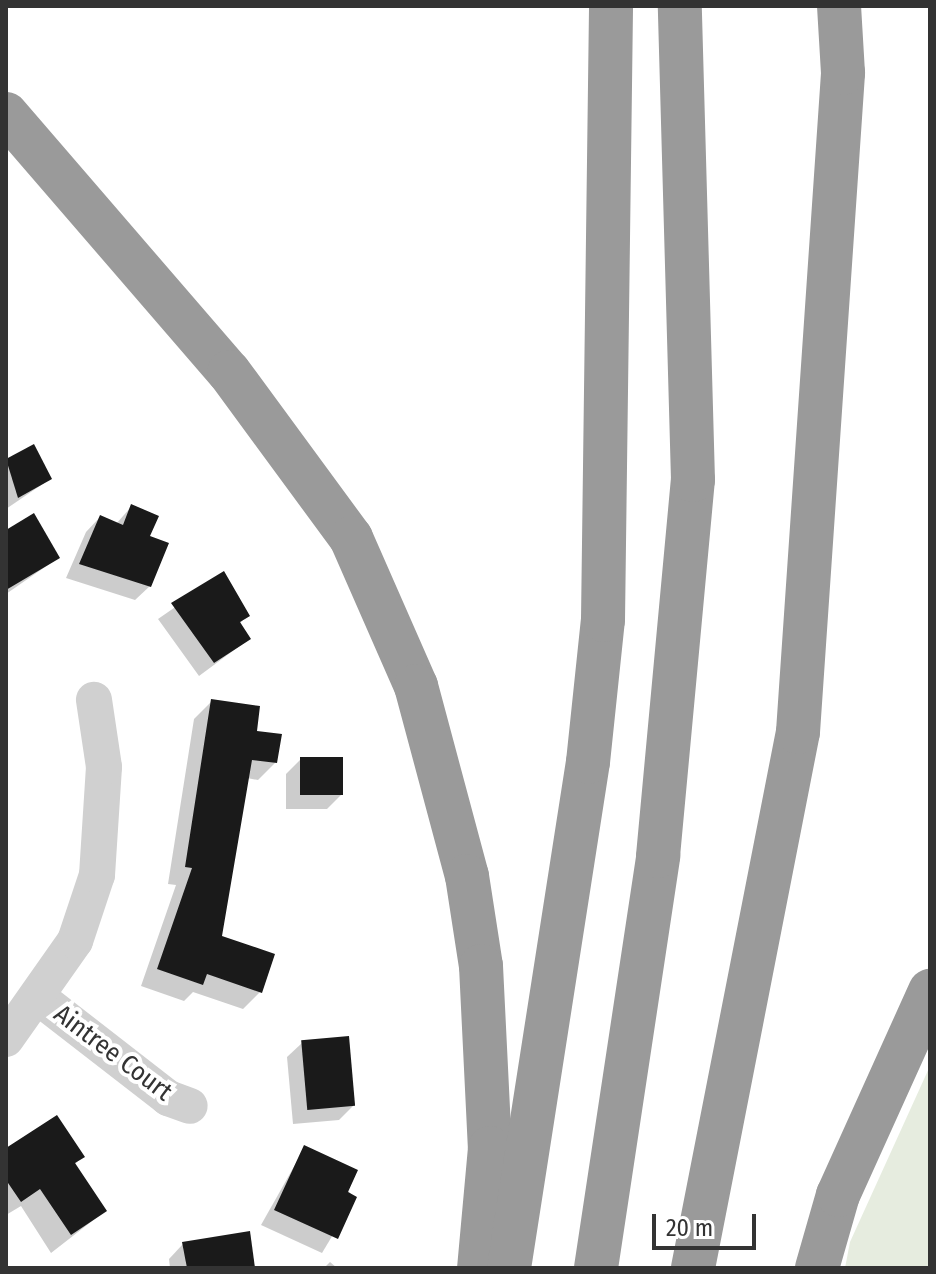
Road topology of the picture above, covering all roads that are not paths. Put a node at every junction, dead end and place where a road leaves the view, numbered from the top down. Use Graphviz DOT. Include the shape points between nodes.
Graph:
graph roads {
  1 [pos="611,6"];
  2 [pos="680,6"];
  3 [pos="839,6"];
  4 [pos="6,114"];
  5 [pos="94,700"];
  6 [pos="930,991"];
  7 [pos="38,997"];
  8 [pos="6,1039"];
  9 [pos="190,1106"];
  10 [pos="479,1268"];
  11 [pos="509,1268"];
  12 [pos="596,1268"];
  13 [pos="693,1268"];
  14 [pos="817,1268"];
  1 -- 11 [label="highway" via="603,620 586,777"];
  2 -- 12 [label="highway" via="693,480 658,856"];
  3 -- 13 [label="highway" via="843,73 798,732"];
  4 -- 10 [label="highway" via="229,372 351,538 416,686 467,876 481,966 490,1148"];
  5 -- 7 [label="street" via="104,767 97,875 75,941"];
  6 -- 14 [label="highway" via="838,1195"];
  7 -- 8 [label="street"];
  7 -- 9 [label="street, Aintree Court" via="168,1098"];
}
